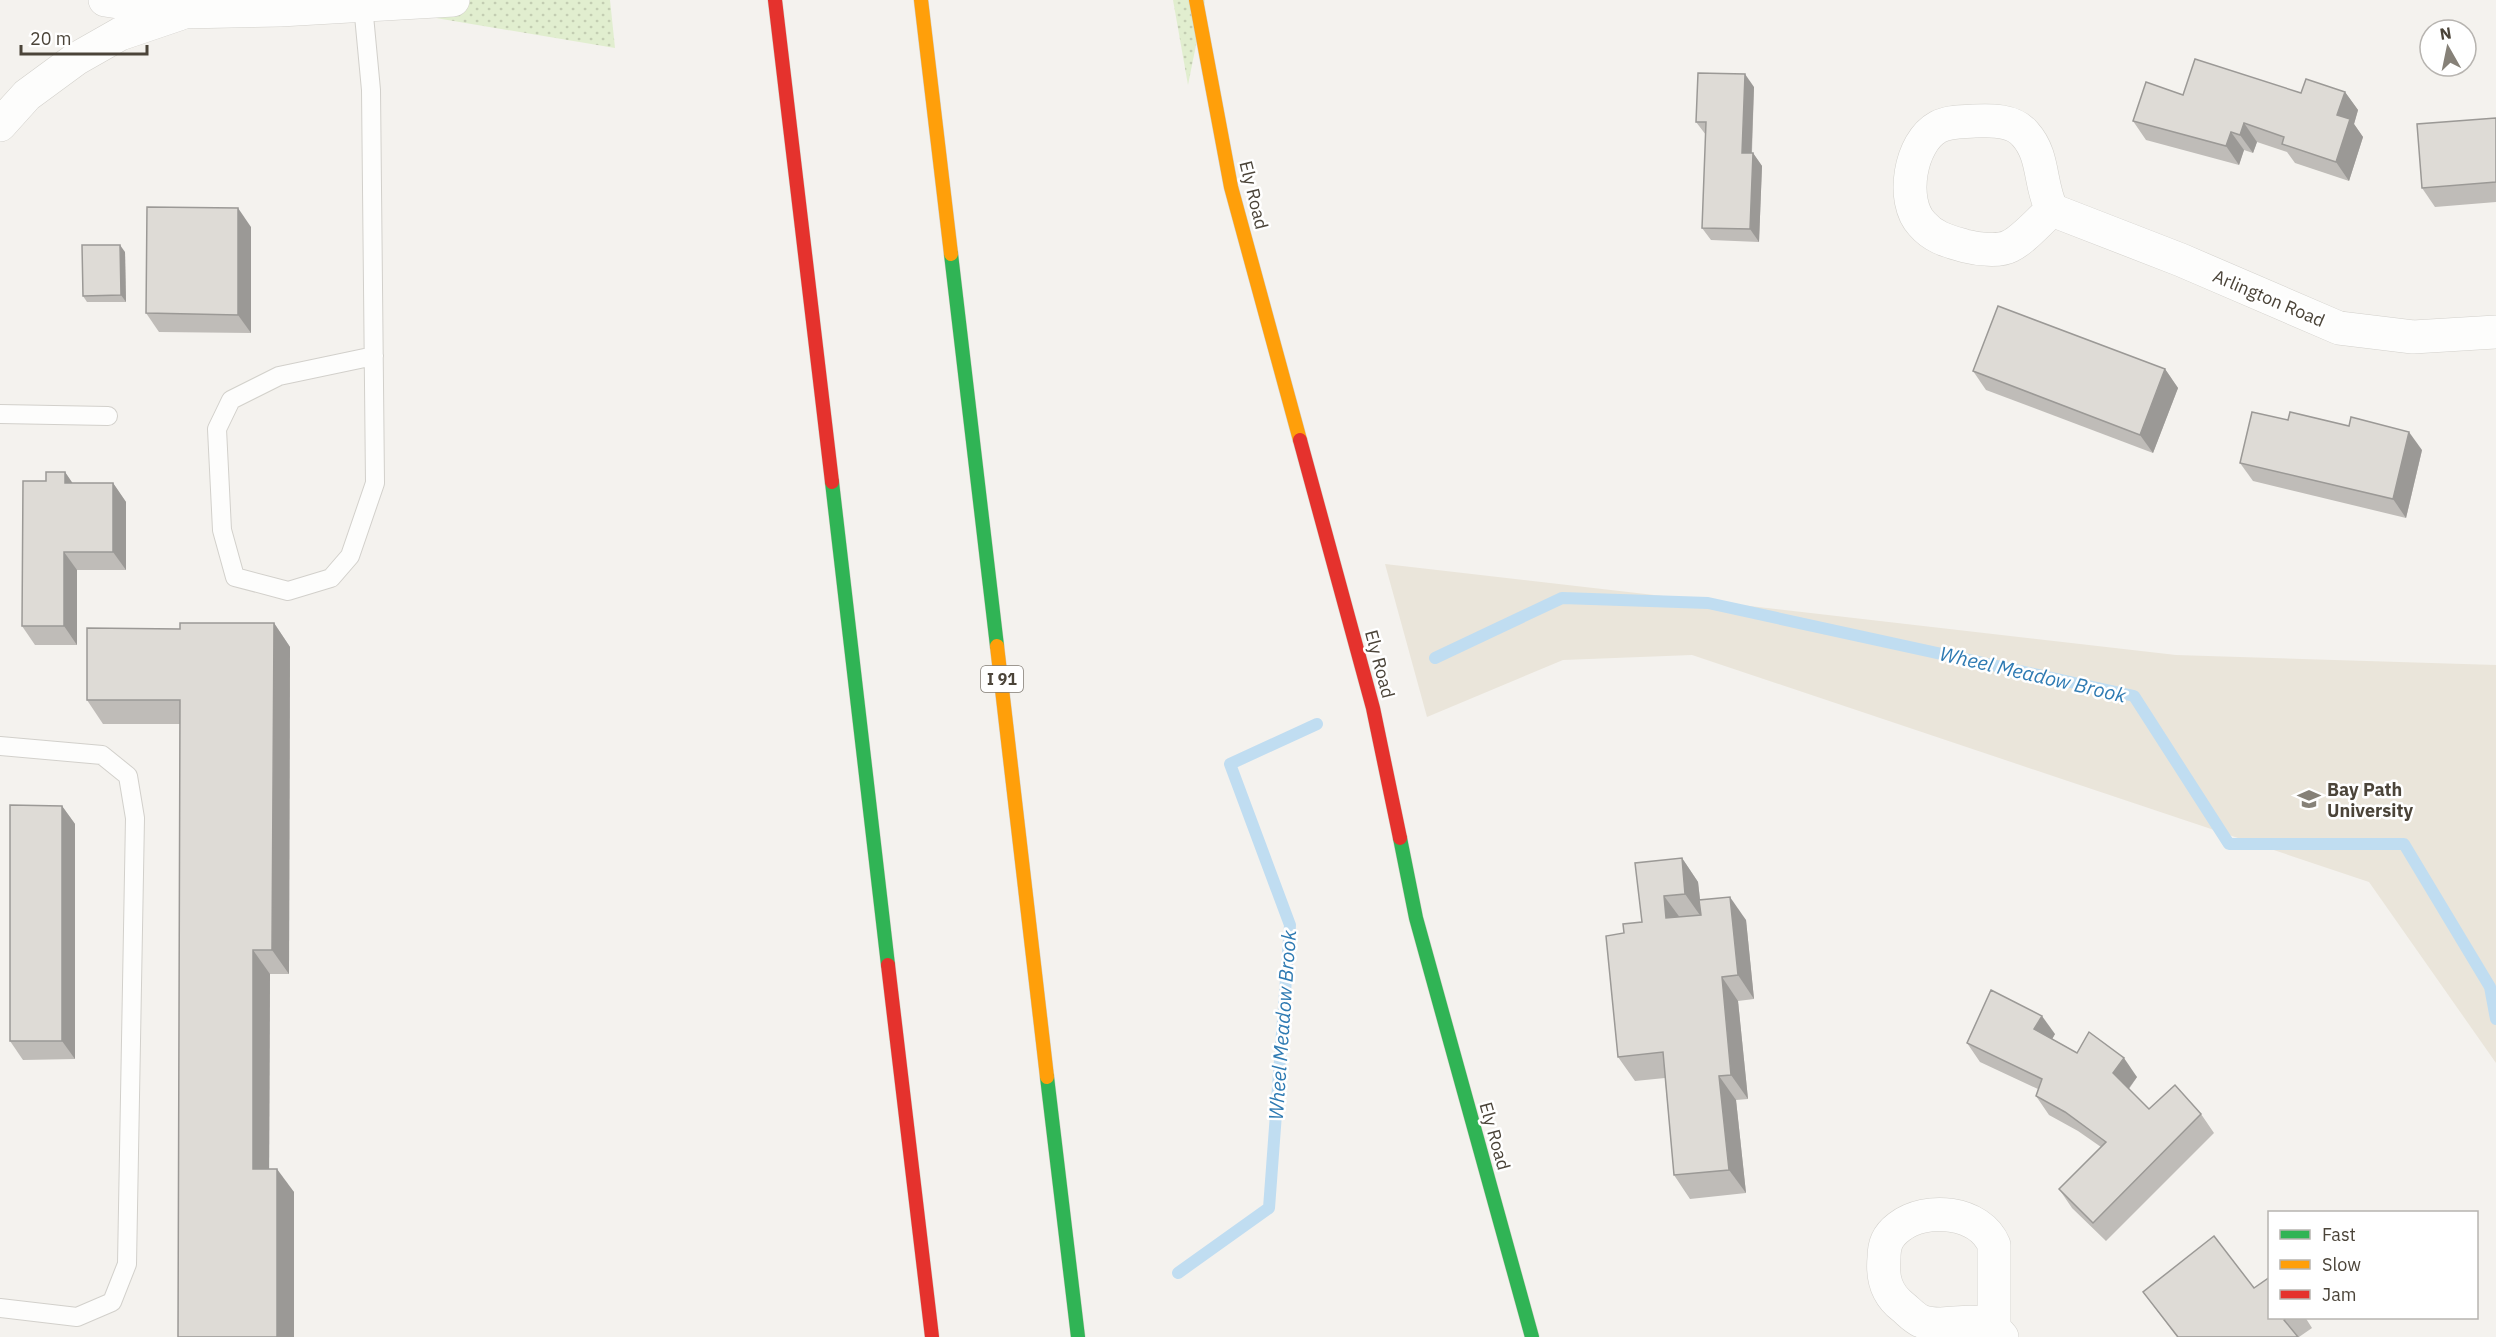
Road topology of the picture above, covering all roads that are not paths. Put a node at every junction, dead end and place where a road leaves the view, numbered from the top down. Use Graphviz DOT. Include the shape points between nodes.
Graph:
graph roads {
  1 [pos="105,0"];
  2 [pos="453,0"];
  3 [pos="775,0"];
  4 [pos="921,0"];
  5 [pos="1196,0"];
  6 [pos="363,5"];
  7 [pos="184,12"];
  8 [pos="0,125"];
  9 [pos="2052,210"];
  10 [pos="2496,332"];
  11 [pos="374,356"];
  12 [pos="0,414"];
  13 [pos="108,416"];
  14 [pos="0,746"];
  15 [pos="0,1308"];
  16 [pos="933,1337"];
  17 [pos="1078,1337"];
  18 [pos="1532,1337"];
  1 -- 7 [label="street"];
  2 -- 6 [label="street"];
  3 -- 16 [label="main road"];
  4 -- 17 [label="main road, I 91"];
  5 -- 18 [label="main road, Ely Road" via="1231,187 1373,708 1416,918"];
  6 -- 7 [label="street"];
  6 -- 11 [label="lane" via="371,90"];
  7 -- 8 [label="street" via="120,34 76,59 27,95"];
  9 -- 9 [label="street" via="2046,199 2039,157 2019,127 1991,120 1950,123 1928,136 1914,159 1910,173 1912,203 1920,222 1937,238 1978,249 2010,246"];
  9 -- 10 [label="street, Arlington Road" via="2339,328 2413,337"];
  11 -- 11 [label="lane" via="375,483 350,556 331,578 288,591 235,577 222,530 217,429 231,400 279,376"];
  12 -- 13 [label="lane"];
  14 -- 15 [label="lane" via="102,755 128,776 135,818 126,1264 112,1302 77,1317"];
}
